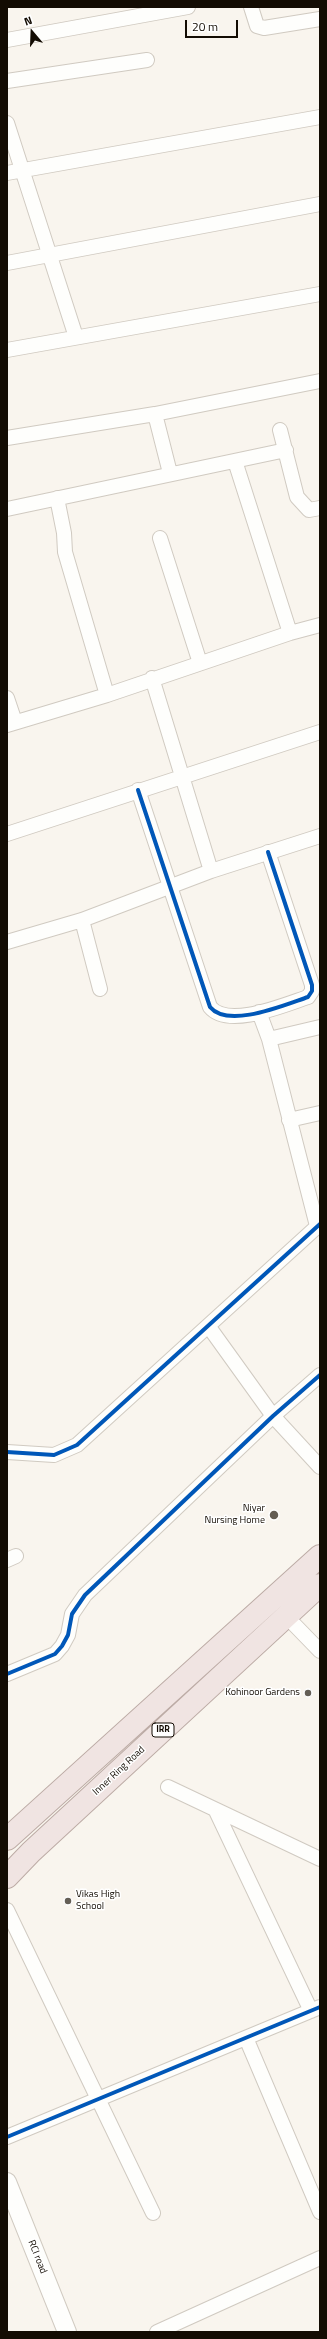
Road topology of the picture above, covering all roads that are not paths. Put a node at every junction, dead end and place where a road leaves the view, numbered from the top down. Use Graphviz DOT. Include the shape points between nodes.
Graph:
graph roads {
  1 [pos="188,7"];
  2 [pos="251,7"];
  3 [pos="320,19"];
  4 [pos="7,40"];
  5 [pos="147,60"];
  6 [pos="7,81"];
  7 [pos="320,117"];
  8 [pos="7,123"];
  9 [pos="22,170"];
  10 [pos="7,173"];
  11 [pos="320,204"];
  12 [pos="50,255"];
  13 [pos="7,263"];
  14 [pos="320,294"];
  15 [pos="76,337"];
  16 [pos="7,350"];
  17 [pos="320,381"];
  18 [pos="156,414"];
  19 [pos="280,430"];
  20 [pos="7,438"];
  21 [pos="286,450"];
  22 [pos="235,461"];
  23 [pos="170,473"];
  24 [pos="57,498"];
  25 [pos="320,508"];
  26 [pos="7,509"];
  27 [pos="160,538"];
  28 [pos="320,625"];
  29 [pos="290,633"];
  30 [pos="200,663"];
  31 [pos="152,678"];
  32 [pos="107,695"];
  33 [pos="7,698"];
  34 [pos="11,723"];
  35 [pos="320,732"];
  36 [pos="182,777"];
  37 [pos="138,790"];
  38 [pos="7,834"];
  39 [pos="320,836"];
  40 [pos="268,852"];
  41 [pos="211,871"];
  42 [pos="170,887"];
  43 [pos="82,920"];
  44 [pos="7,942"];
  45 [pos="100,989"];
  46 [pos="259,1012"];
  47 [pos="320,1027"];
  48 [pos="269,1039"];
  49 [pos="320,1113"];
  50 [pos="289,1120"];
  51 [pos="318,1225"];
  52 [pos="209,1327"];
  53 [pos="320,1375"];
  54 [pos="273,1416"];
  55 [pos="7,1452"];
  56 [pos="320,1468"];
  57 [pos="320,1556"];
  58 [pos="320,1585"];
  59 [pos="286,1616"];
  60 [pos="320,1651"];
  61 [pos="7,1674"];
  62 [pos="168,1787"];
  63 [pos="216,1811"];
  64 [pos="7,1839"];
  65 [pos="320,1859"];
  66 [pos="7,1877"];
  67 [pos="7,1910"];
  68 [pos="316,2009"];
  69 [pos="246,2038"];
  70 [pos="99,2098"];
  71 [pos="7,2137"];
  72 [pos="7,2182"];
  73 [pos="320,2212"];
  74 [pos="153,2213"];
  75 [pos="320,2258"];
  76 [pos="67,2332"];
  77 [pos="156,2332"];
  1 -- 4 [label="street"];
  2 -- 3 [label="street" via="257,26 264,28"];
  5 -- 6 [label="street"];
  7 -- 9 [label="street"];
  8 -- 9 [label="street"];
  9 -- 10 [label="street"];
  9 -- 12 [label="street"];
  11 -- 12 [label="street"];
  12 -- 13 [label="street"];
  12 -- 15 [label="street"];
  14 -- 15 [label="street"];
  15 -- 16 [label="street"];
  17 -- 18 [label="street"];
  18 -- 20 [label="street"];
  18 -- 23 [label="street"];
  19 -- 21 [label="street"];
  21 -- 22 [label="street"];
  21 -- 25 [label="street" via="297,497 309,510"];
  22 -- 23 [label="street"];
  22 -- 29 [label="street"];
  23 -- 24 [label="street"];
  24 -- 26 [label="street"];
  24 -- 32 [label="street" via="65,552"];
  27 -- 30 [label="street"];
  28 -- 29 [label="street"];
  29 -- 30 [label="street"];
  30 -- 31 [label="street"];
  31 -- 32 [label="street"];
  31 -- 36 [label="street"];
  32 -- 34 [label="street"];
  33 -- 34 [label="street"];
  35 -- 36 [label="street"];
  36 -- 37 [label="street"];
  36 -- 41 [label="street"];
  37 -- 38 [label="street"];
  37 -- 42 [label="street"];
  39 -- 40 [label="street"];
  40 -- 41 [label="street"];
  40 -- 46 [label="street" via="312,991 308,997"];
  41 -- 42 [label="street"];
  42 -- 43 [label="street"];
  42 -- 46 [label="street" via="210,1007 215,1013 225,1016"];
  43 -- 44 [label="street"];
  43 -- 45 [label="street"];
  46 -- 48 [label="street"];
  47 -- 48 [label="street"];
  48 -- 50 [label="street"];
  49 -- 50 [label="street"];
  50 -- 51 [label="street"];
  51 -- 52 [label="street"];
  52 -- 54 [label="street"];
  52 -- 55 [label="street" via="77,1445 54,1455"];
  53 -- 54 [label="street"];
  54 -- 56 [label="street"];
  54 -- 61 [label="street" via="85,1595 72,1614 68,1635 55,1654"];
  57 -- 64 [label="highway, IRR"];
  58 -- 59 [label="highway, Inner Ring Road / IRR"];
  59 -- 60 [label="street"];
  59 -- 66 [label="highway, Inner Ring Road / IRR"];
  62 -- 63 [label="street"];
  63 -- 65 [label="street"];
  63 -- 68 [label="street"];
  67 -- 70 [label="street"];
  68 -- 69 [label="street"];
  69 -- 70 [label="street"];
  69 -- 73 [label="street"];
  70 -- 71 [label="street"];
  70 -- 74 [label="street"];
  72 -- 76 [label="street, RCI road"];
  75 -- 77 [label="street"];
}
